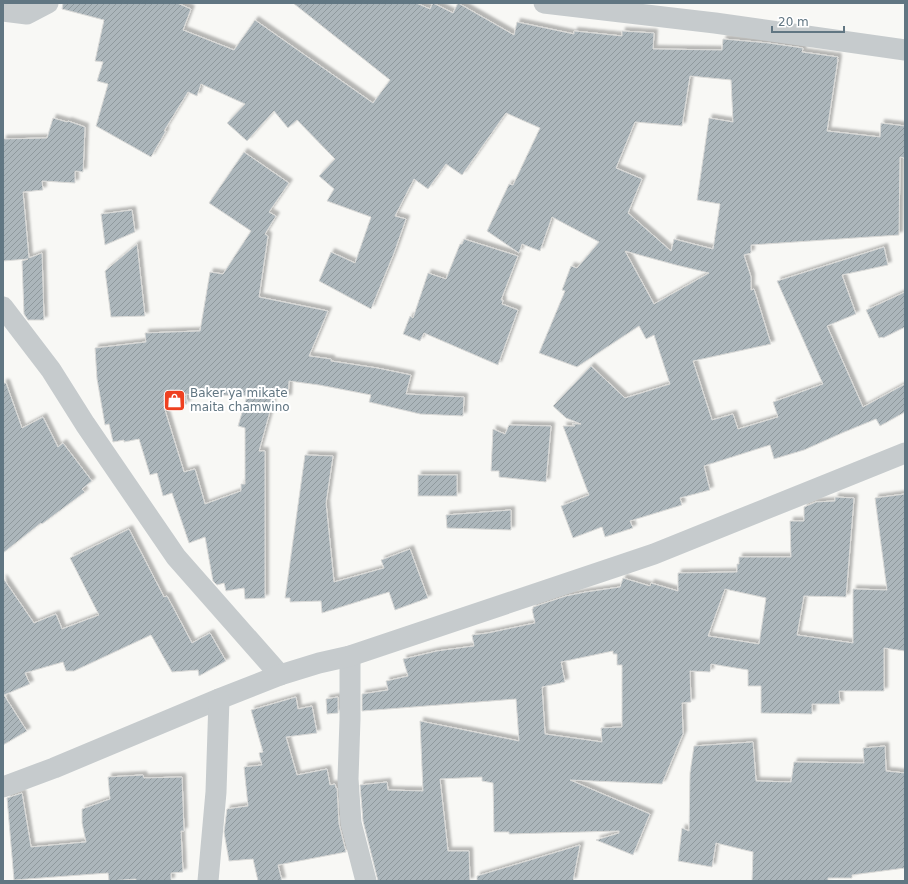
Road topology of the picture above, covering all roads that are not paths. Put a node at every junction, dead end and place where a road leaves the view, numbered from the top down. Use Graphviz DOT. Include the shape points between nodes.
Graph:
graph roads {
  1 [pos="48,3"];
  2 [pos="544,3"];
  3 [pos="3,11"];
  4 [pos="905,50"];
  5 [pos="3,307"];
  6 [pos="905,453"];
  7 [pos="350,656"];
  8 [pos="280,674"];
  9 [pos="219,699"];
  10 [pos="3,786"];
  11 [pos="208,881"];
  12 [pos="366,881"];
  1 -- 3 [label="street" via="26,14"];
  2 -- 4 [label="street" via="715,23"];
  5 -- 8 [label="street" via="51,370 84,424 176,557"];
  6 -- 7 [label="street" via="654,554"];
  7 -- 8 [label="street"];
  7 -- 12 [label="street" via="348,779 351,823"];
  8 -- 9 [label="street"];
  9 -- 10 [label="street" via="54,768"];
  9 -- 11 [label="street" via="216,792"];
}
